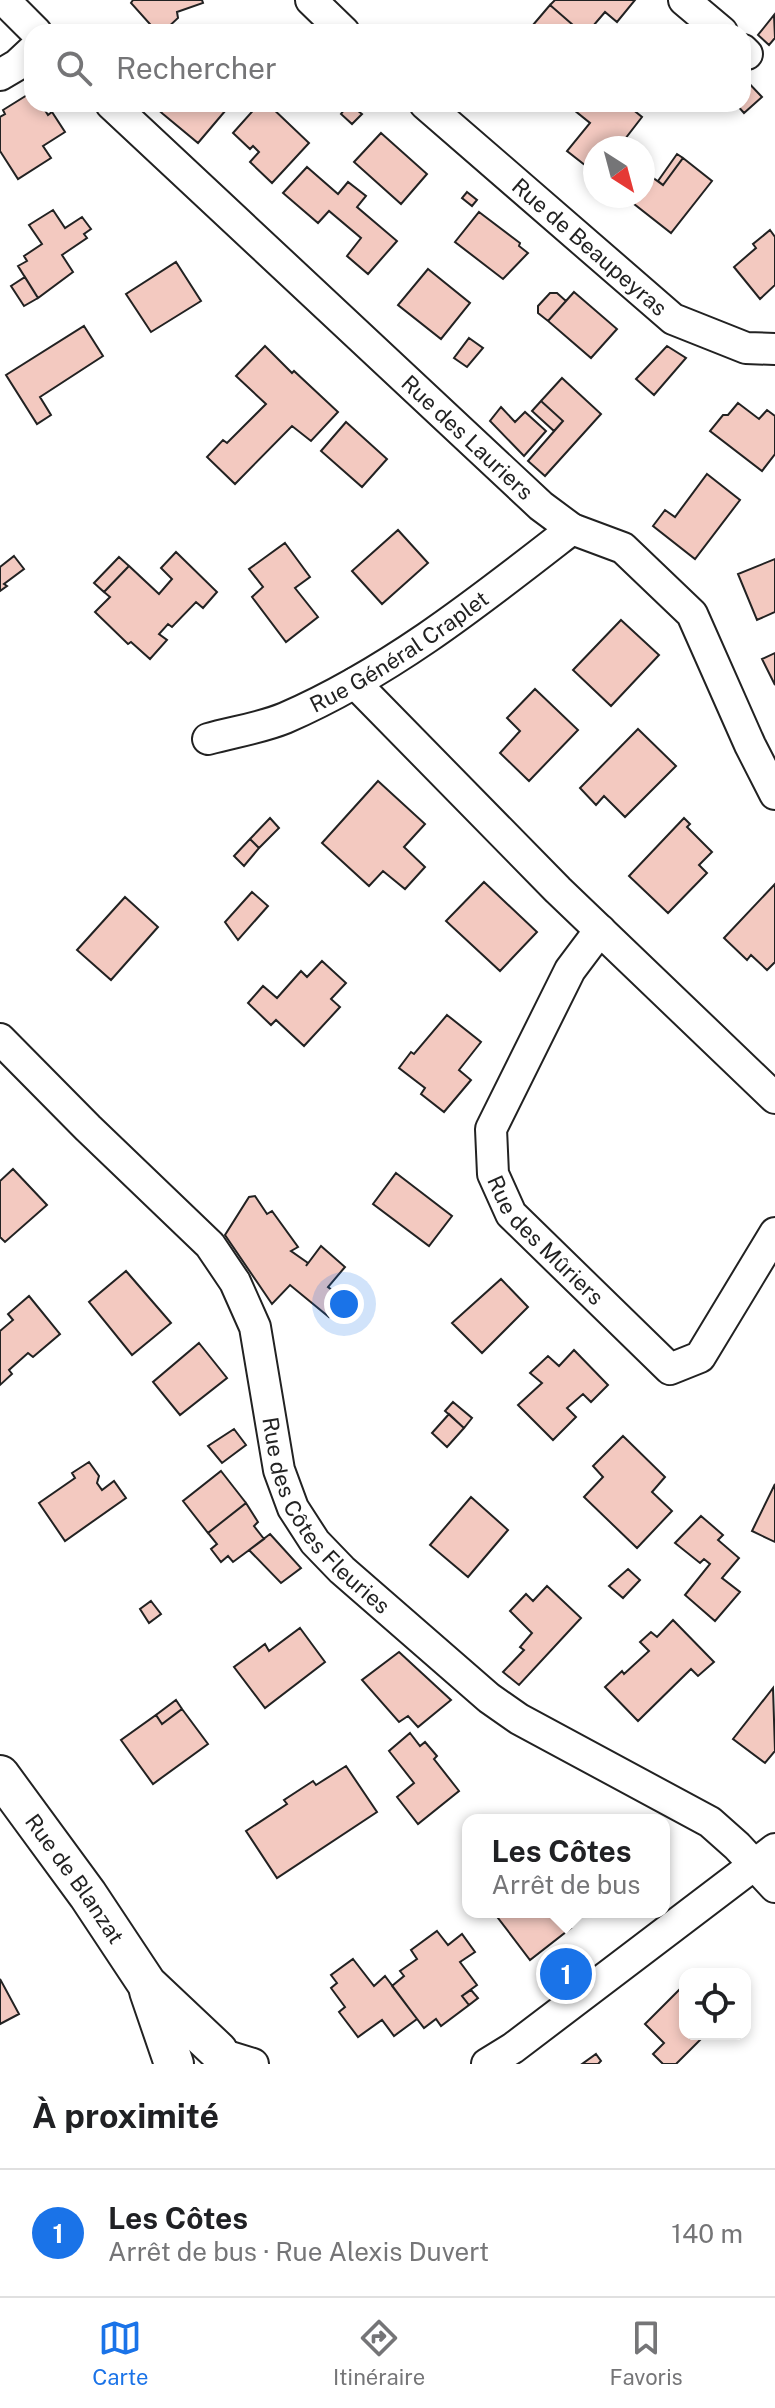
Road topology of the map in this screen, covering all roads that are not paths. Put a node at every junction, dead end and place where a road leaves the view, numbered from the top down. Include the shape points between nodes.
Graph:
1 (4, 0) edge
2 (311, 0) edge
3 (684, 0) edge
4 (28, 24) edge
5 (336, 24) edge
6 (712, 24) edge
7 (24, 58) edge
8 (0, 75) edge
9 (120, 112) edge
10 (434, 112) edge
11 (775, 349) edge
12 (572, 529) junction
13 (355, 683) junction
14 (208, 739) dead end
15 (775, 794) edge
16 (600, 930) junction
17 (0, 1039) edge
18 (775, 1098) edge
19 (775, 1233) edge
20 (0, 1775) edge
21 (765, 1857) edge
22 (775, 1887) edge
23 (147, 1984) junction
24 (233, 2059) edge
25 (174, 2064) edge
26 (182, 2064) edge
27 (487, 2064) edge

1 - 4 street
2 - 5 street
3 - 6 street
7 - 8 street
9 - 12 street, Rue des Lauriers via 541,506
10 - 11 street, Rue de Beaupeyras via 673,319 746,348
12 - 13 street, Rue Général Craplet via 464,613
12 - 15 street, Rue des Lauriers via 623,548 692,614
13 - 14 street, Rue Général Craplet via 282,719
13 - 16 street
16 - 18 street
16 - 19 street, Rue des Mûriers via 570,970 491,1129 493,1174 511,1214 670,1369 700,1357
17 - 21 street, Rue des Côtes Fleuries via 210,1245 235,1282 255,1327 279,1470 293,1508 315,1542 489,1698
20 - 23 street, Rue de Blanzat
21 - 22 street, Rue des Côtes Fleuries
21 - 27 street
23 - 24 street, Rue de Blanzat
23 - 25 street, Rue de Blanzat
24 - 26 street via 205,2050

